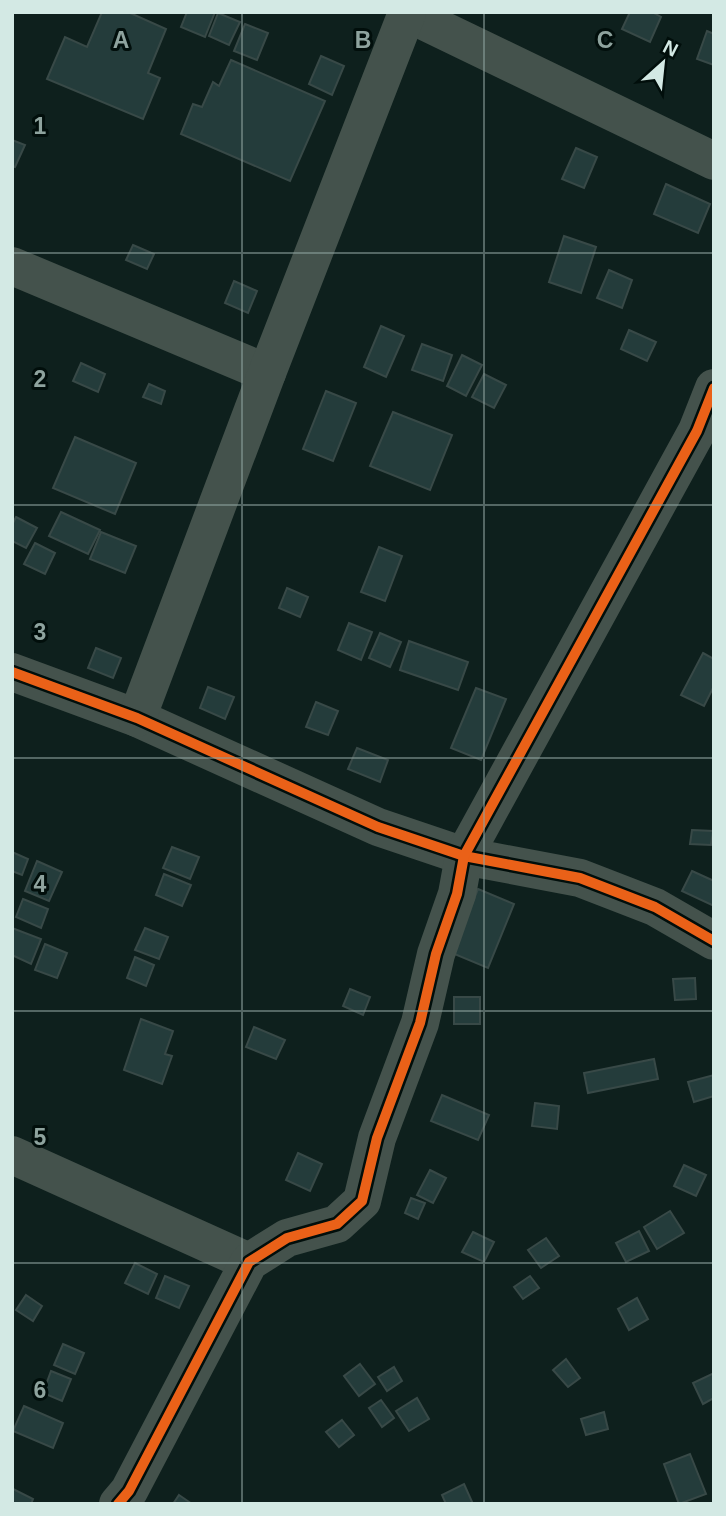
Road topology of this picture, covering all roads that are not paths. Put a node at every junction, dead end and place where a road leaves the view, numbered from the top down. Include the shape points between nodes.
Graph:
1 (406, 13) edge
2 (714, 161) edge
3 (12, 266) edge
4 (267, 373) junction
5 (714, 388) edge
6 (12, 672) edge
7 (137, 718) junction
8 (464, 856) junction
9 (714, 941) edge
10 (12, 1155) edge
11 (249, 1262) junction
12 (118, 1504) edge

1 - 2 street
1 - 4 street
3 - 4 street
4 - 7 street
5 - 8 street via 697,430
6 - 7 street
7 - 8 street via 378,827
8 - 9 street via 580,878 655,907
8 - 11 street via 420,1023 377,1138 362,1201 337,1224 287,1238
10 - 11 street
11 - 12 street

